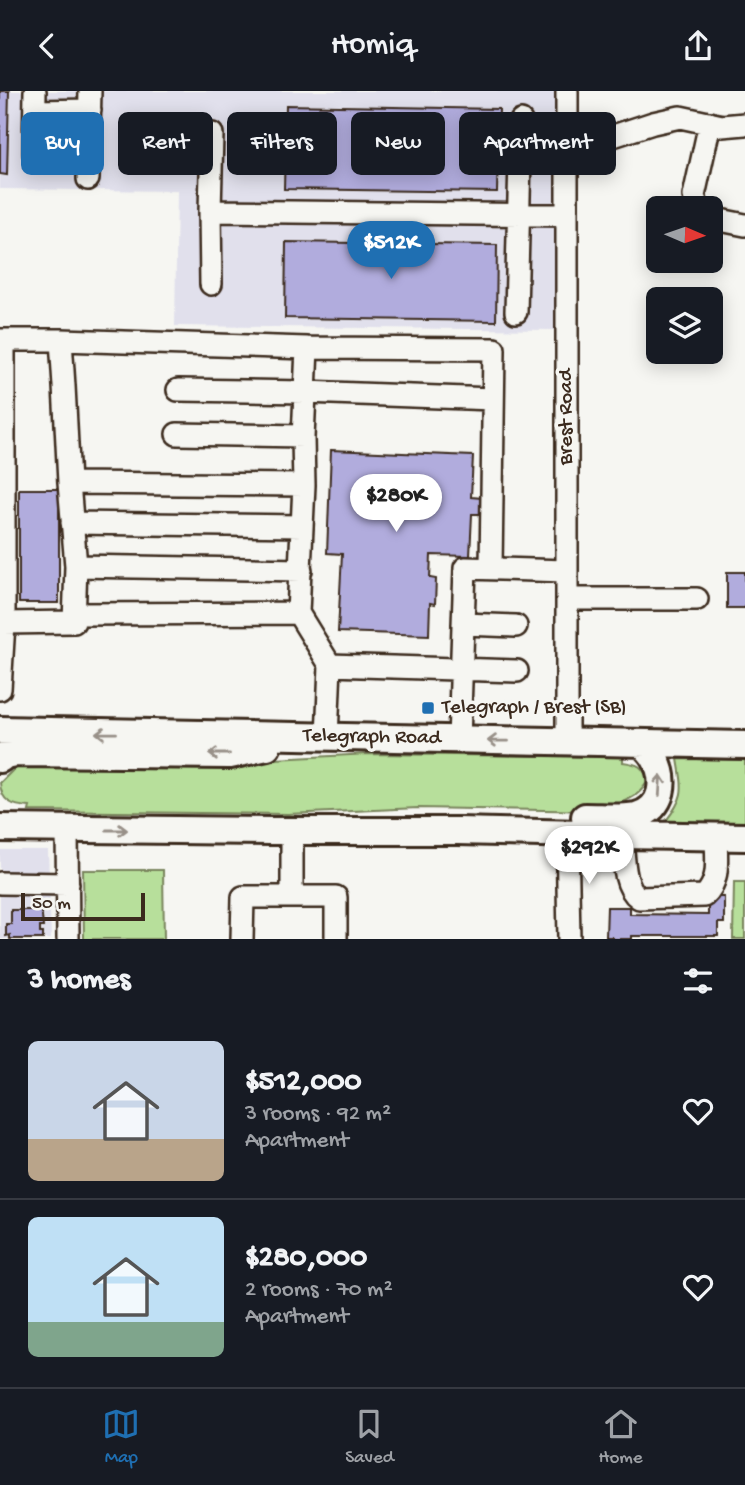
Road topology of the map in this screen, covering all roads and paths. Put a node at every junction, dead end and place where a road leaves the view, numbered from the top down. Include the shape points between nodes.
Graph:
1 (567, 91) edge
2 (90, 100) edge
3 (35, 101) edge
4 (567, 112) edge
5 (710, 123) junction
6 (745, 124) edge
7 (616, 135) edge
8 (211, 175) edge
9 (519, 175) edge
10 (567, 175) edge
11 (88, 179) dead end
12 (694, 196) edge
13 (210, 211) junction
14 (518, 215) junction
15 (567, 215) junction
16 (723, 221) edge
17 (745, 225) edge
18 (211, 284) dead end
19 (516, 313) dead end
20 (2, 340) edge
21 (61, 340) junction
22 (307, 348) junction
23 (178, 390) dead end
24 (306, 392) junction
25 (493, 399) junction
26 (177, 434) dead end
27 (303, 436) junction
28 (69, 483) junction
29 (304, 485) junction
30 (72, 523) junction
31 (302, 526) junction
32 (76, 566) junction
33 (491, 568) junction
34 (301, 570) junction
35 (567, 571) junction
36 (567, 599) junction
37 (697, 599) dead end
38 (298, 613) junction
39 (75, 614) junction
40 (4, 623) junction
41 (463, 624) junction
42 (516, 625) dead end
43 (330, 665) junction
44 (462, 670) junction
45 (517, 671) dead end
46 (0, 689) edge
47 (0, 730) edge
48 (318, 737) junction
49 (459, 740) junction
50 (566, 743) junction
51 (643, 744) junction
52 (745, 745) edge
53 (0, 759) edge
54 (2, 826) edge
55 (67, 829) junction
56 (292, 831) junction
57 (344, 831) junction
58 (567, 833) junction
59 (622, 835) junction
60 (716, 836) junction
61 (745, 837) edge
62 (0, 883) edge
63 (68, 884) junction
64 (292, 896) junction
65 (68, 939) edge
66 (242, 939) edge
67 (336, 939) edge
68 (569, 939) edge

1 - 4 street, Brest Road
2 - 3 street
2 - 11 street
5 - 6 street
5 - 7 street via 680,117
5 - 12 street
8 - 13 street
9 - 14 street
10 - 15 street, Brest Road
13 - 14 street
13 - 18 street
14 - 15 street
14 - 19 street
15 - 35 street, Brest Road
16 - 17 street
20 - 21 street
20 - 40 street
21 - 22 street
21 - 28 street
22 - 24 street
22 - 25 street via 494,349
23 - 24 street
24 - 25 street
24 - 27 street
25 - 33 street
26 - 27 street
27 - 29 street
28 - 29 street
28 - 30 street
29 - 31 street
30 - 31 street
30 - 32 street
31 - 34 street
32 - 34 street
32 - 39 street
33 - 35 street
33 - 41 street via 465,568
34 - 38 street
35 - 36 street, Brest Road
36 - 37 street
36 - 50 street, Brest Road
38 - 39 street
38 - 43 street
39 - 40 street via 75,622
40 - 46 street
41 - 42 street
41 - 44 street
43 - 44 street
43 - 48 street
44 - 45 street
44 - 49 street
48 -> 47 main road, Telegraph Road
48 - 49 main road, Telegraph Road
48 -> 53 main road via 230,755 15,753
50 -> 49 main road, Telegraph Road
50 - 51 main road, Telegraph Road
51 - 52 main road, Telegraph Road
57 -> 51 main road via 421,815 637,815 649,811 662,790 660,769
54 - 55 main road
55 -> 56 main road
55 - 63 street
56 - 57 main road
56 - 64 street
57 - 58 main road
58 - 59 main road
58 - 68 street
59 - 60 main road
59 - 60 street via 626,877 639,898 704,896 716,879
60 - 61 main road
62 - 63 street
63 - 65 street
64 - 66 street via 243,897
64 - 67 street via 336,897

